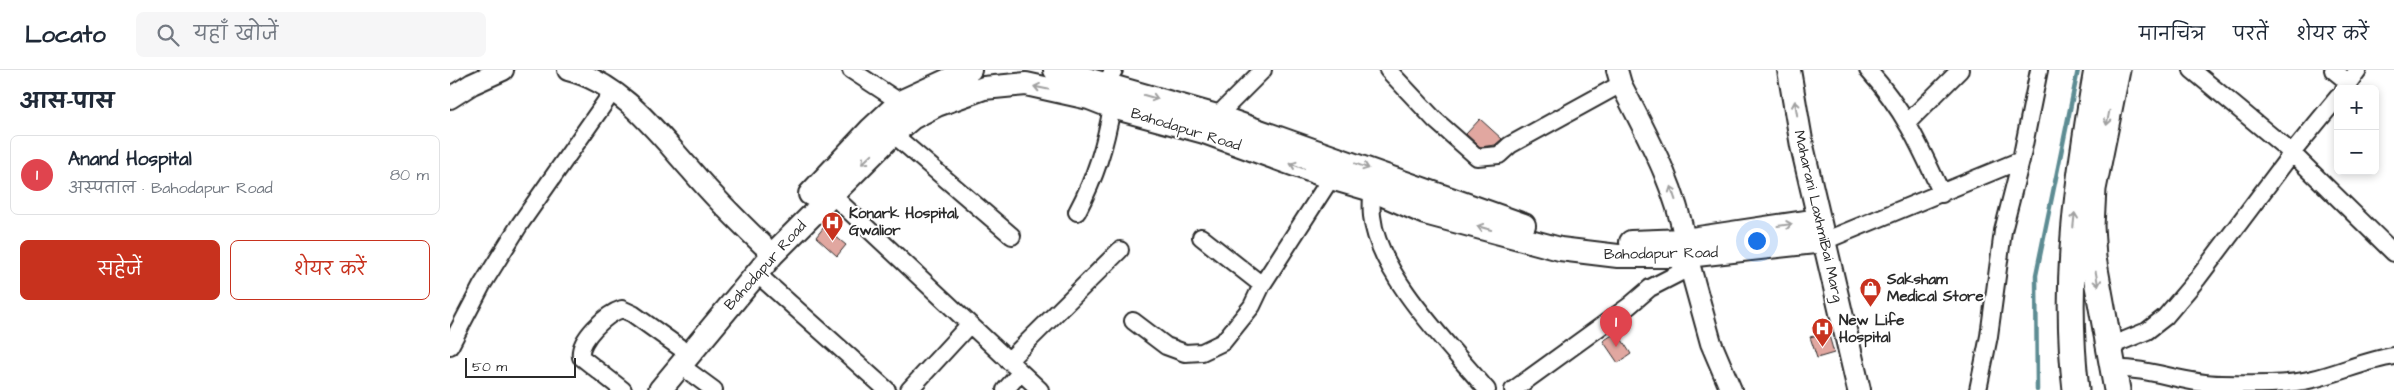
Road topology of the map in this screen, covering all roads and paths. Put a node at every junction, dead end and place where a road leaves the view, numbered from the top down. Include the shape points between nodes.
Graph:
1 (503, 70) edge
2 (568, 70) edge
3 (851, 70) edge
4 (970, 70) edge
5 (1055, 70) edge
6 (1262, 70) edge
7 (1388, 70) edge
8 (1790, 70) edge
9 (1868, 70) edge
10 (1960, 70) edge
11 (2039, 70) edge
12 (2097, 70) edge
13 (2117, 70) edge
14 (2192, 70) edge
15 (2333, 70) edge
16 (470, 77) edge
17 (1109, 77) edge
18 (1619, 77) edge
19 (2351, 80) edge
20 (613, 91) junction
21 (450, 98) edge
22 (900, 102) junction
23 (2334, 102) edge
24 (1112, 107) junction
25 (1217, 116) junction
26 (1908, 122) junction
27 (893, 134) junction
28 (2292, 153) junction
29 (2021, 160) junction
30 (1331, 178) junction
31 (1372, 190) junction
32 (831, 194) junction
33 (1942, 194) junction
34 (1077, 212) dead end
35 (1821, 231) junction
36 (1012, 236) dead end
37 (1201, 237) dead end
38 (763, 245) junction
39 (1120, 250) dead end
40 (2394, 253) edge
41 (1687, 254) junction
42 (756, 273) junction
43 (1262, 285) junction
44 (1133, 321) dead end
45 (969, 325) junction
46 (450, 346) edge
47 (679, 356) junction
48 (2394, 356) edge
49 (1008, 361) junction
50 (2112, 367) edge
51 (1020, 373) junction
52 (2075, 382) edge
53 (623, 390) edge
54 (645, 390) edge
55 (660, 390) edge
56 (714, 390) edge
57 (887, 390) edge
58 (909, 390) edge
59 (1005, 390) edge
60 (1040, 390) edge
61 (1487, 390) edge
62 (1513, 390) edge
63 (1731, 390) edge
64 (1859, 390) edge
65 (1978, 390) edge

1 - 16 street
2 - 20 street via 594,79
3 - 22 street
4 - 22 main road
5 - 17 main road
6 - 25 street
7 - 18 street via 1435,120 1477,157 1499,155
35 -> 8 main road, Maharani LaxhmiBai Marg via 1802,146
9 - 26 street
10 - 26 street
11 - 29 street
52 -> 12 main road via 2074,228
13 -> 50 main road via 2093,189 2091,226 2093,258
14 - 28 street
15 - 19 street
16 - 21 street
17 -> 25 main road
41 -> 18 street via 1680,213 1667,175
20 - 38 street via 658,132
20 - 46 street via 520,224 482,285
22 - 38 main road
23 - 28 street
24 -> 27 main road, Bahodapur Road via 1089,98 1026,84 984,88 937,105 912,118
30 -> 24 main road, Bahodapur Road via 1204,132
24 - 34 street via 1104,149 1093,182
25 -> 41 main road via 1550,234
26 - 33 street
27 -> 32 main road, Bahodapur Road
27 - 36 street
28 - 40 street
28 - 50 street via 2198,278 2165,317 2139,335
29 - 33 street
29 - 65 street via 2003,231
30 - 31 main road, Bahodapur Road
30 - 43 street
41 -> 31 main road, Bahodapur Road via 1618,256 1560,249 1425,213
31 - 61 street via 1375,231 1394,273 1416,306
32 - 42 main road, Bahodapur Road
32 - 45 street
33 - 35 street
35 - 41 main road, Bahodapur Road
35 - 64 main road, Maharani LaxhmiBai Marg
37 - 43 street
38 - 47 main road
39 - 49 street
41 - 62 street via 1629,306
41 - 63 street via 1711,343
42 - 47 main road, Bahodapur Road
42 - 57 street
43 - 44 street via 1252,306 1223,342 1202,352 1185,353 1166,346
45 - 49 street
45 - 58 street
47 - 53 street via 633,314 622,308 606,316 584,342 581,357
47 - 54 main road
47 - 55 main road, Bahodapur Road
47 - 56 street
48 - 50 street via 2310,380 2253,383 2192,382 2133,368
49 - 51 street
50 - 52 main road via 2090,358 2080,364
51 - 59 street
51 - 60 street

